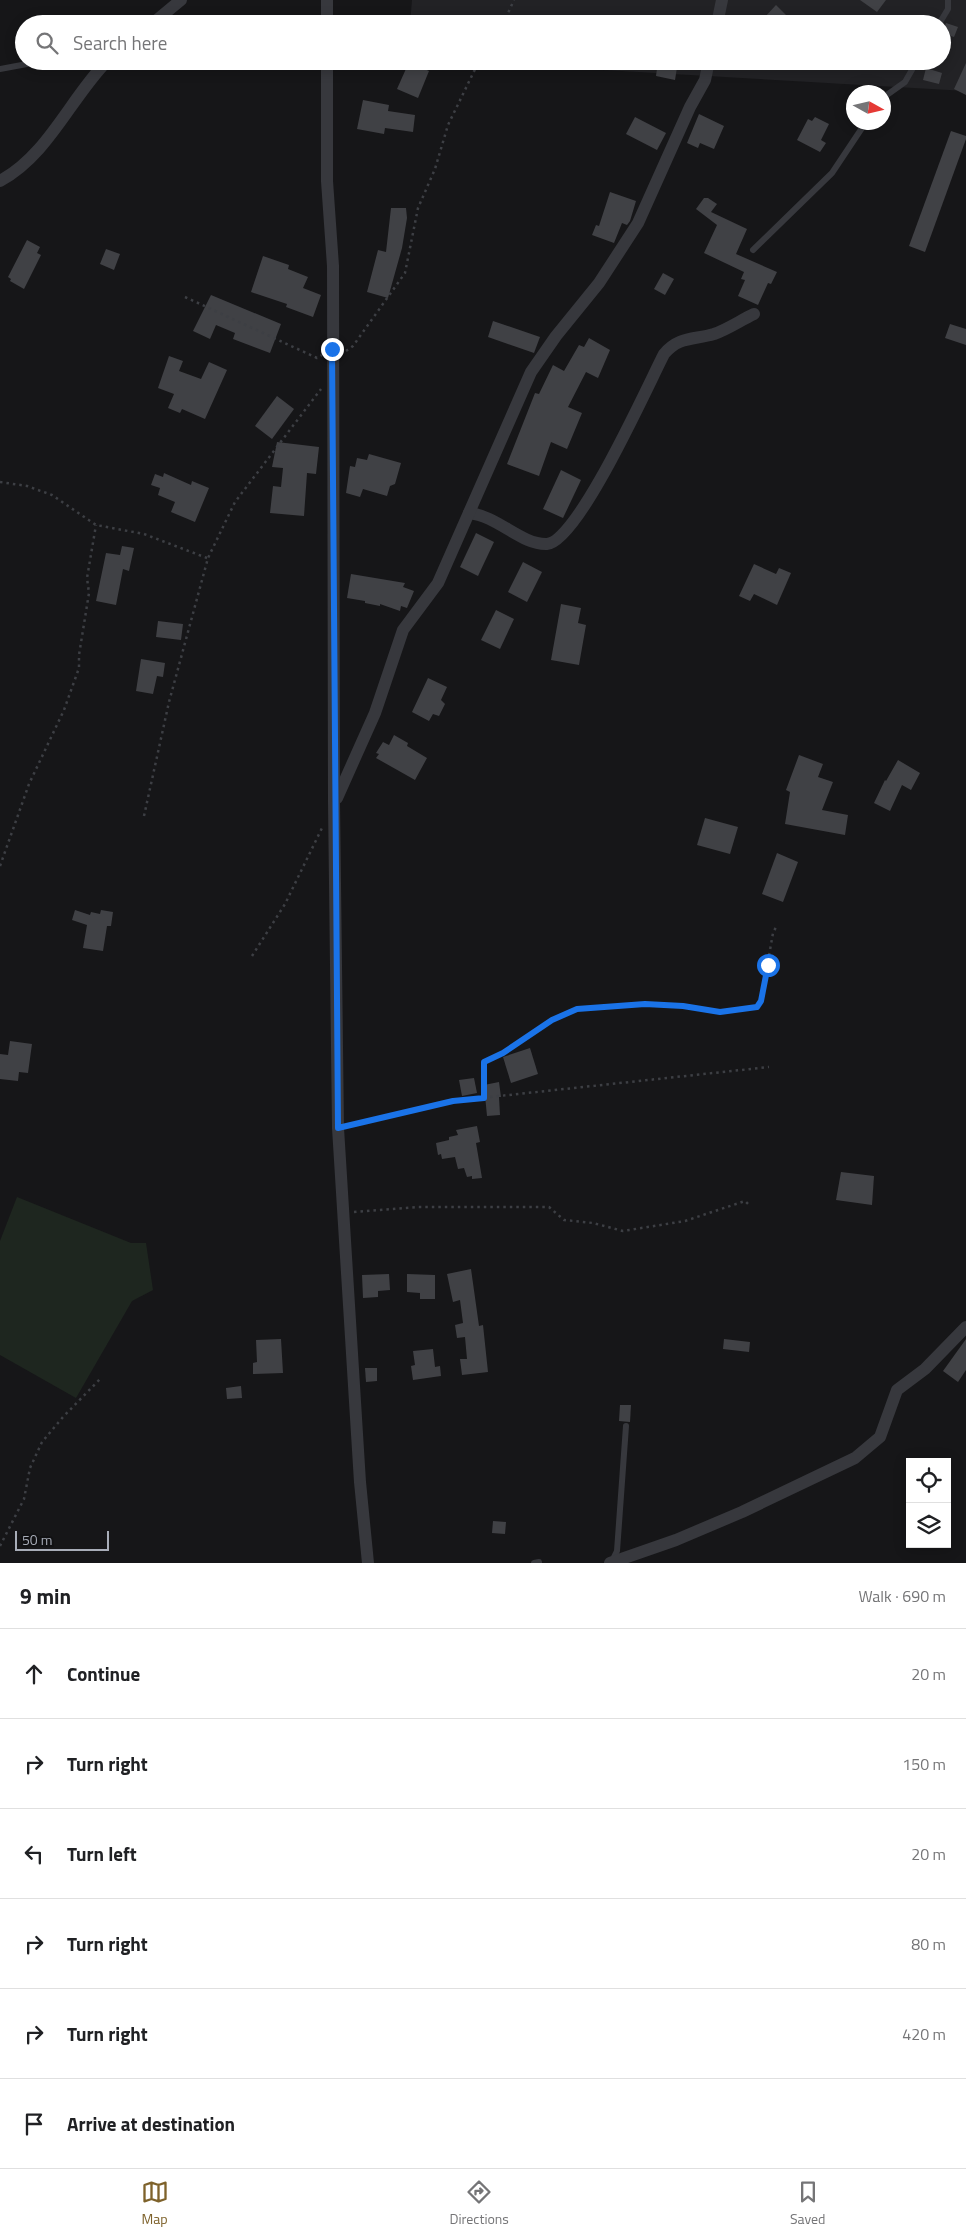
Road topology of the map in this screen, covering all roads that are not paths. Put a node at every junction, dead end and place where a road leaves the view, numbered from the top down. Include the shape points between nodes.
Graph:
1 (181, 0) edge
2 (327, 0) edge
3 (722, 0) edge
4 (948, 0) edge
5 (163, 15) edge
6 (327, 15) edge
7 (719, 15) edge
8 (944, 15) edge
9 (15, 66) edge
10 (0, 69) edge
11 (99, 70) edge
12 (327, 70) edge
13 (707, 70) edge
14 (912, 70) edge
15 (891, 92) edge
16 (861, 130) edge
17 (0, 181) edge
18 (754, 250) dead end
19 (754, 314) dead end
20 (469, 514) junction
21 (334, 802) junction
22 (966, 1326) edge
23 (626, 1426) dead end
24 (368, 1563) edge
25 (610, 1563) edge

1 - 5 street
2 - 6 street
3 - 7 street
4 - 8 lane
9 - 10 lane
11 - 17 street via 54,131 16,173
12 - 21 street via 327,181 333,266
13 - 20 street via 638,223 599,283 531,372
14 - 15 lane via 905,82
16 - 18 lane via 832,173
19 - 20 street via 716,333 685,339 672,345 664,354 598,486 565,534 556,541 548,544 538,542 488,517
20 - 21 street via 438,582 404,630 375,713
21 - 24 street via 338,1128
22 - 25 street via 925,1369 897,1390 880,1437 855,1458 734,1516
23 - 25 lane via 617,1551

